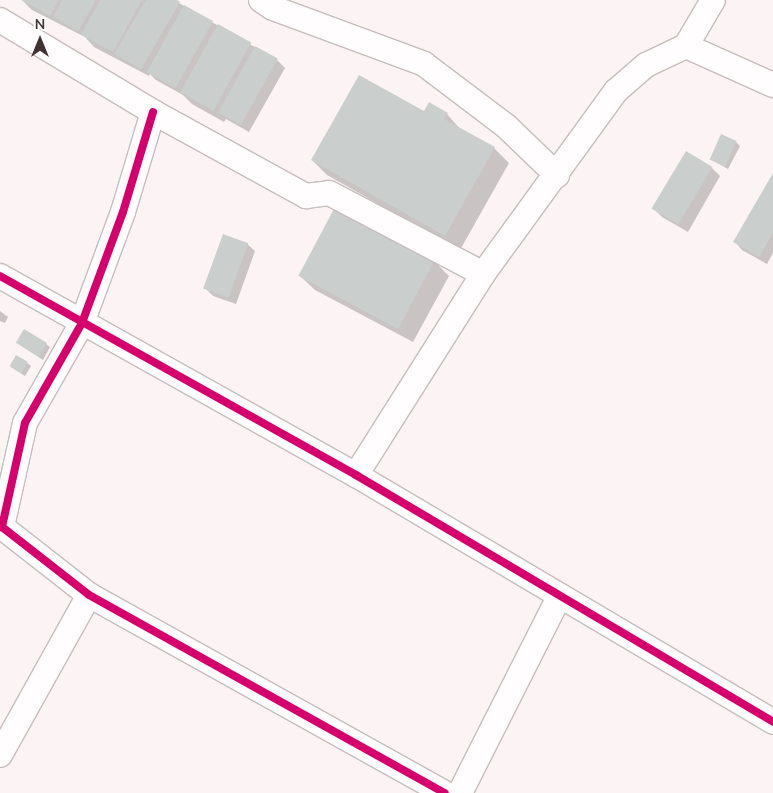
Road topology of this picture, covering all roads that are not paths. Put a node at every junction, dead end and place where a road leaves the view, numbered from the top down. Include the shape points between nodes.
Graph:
1 (261, 0) edge
2 (713, 0) edge
3 (0, 20) edge
4 (686, 46) junction
5 (773, 86) edge
6 (153, 112) junction
7 (557, 175) junction
8 (483, 274) junction
9 (0, 276) edge
10 (82, 323) junction
11 (356, 475) junction
12 (89, 595) junction
13 (559, 597) junction
14 (773, 722) edge
15 (0, 754) edge
16 (445, 793) edge
17 (460, 793) edge

1 - 7 street via 274,8 424,64 506,126
2 - 4 street
3 - 6 street
4 - 5 street
4 - 7 street via 646,65 616,91
6 - 8 street via 306,196 329,193
6 - 10 street via 123,212
7 - 8 street
8 - 11 street
9 - 10 street
10 - 11 street
10 - 12 street via 25,423 2,527
11 - 13 street
12 - 15 street
12 - 16 street
13 - 14 street
13 - 17 street

